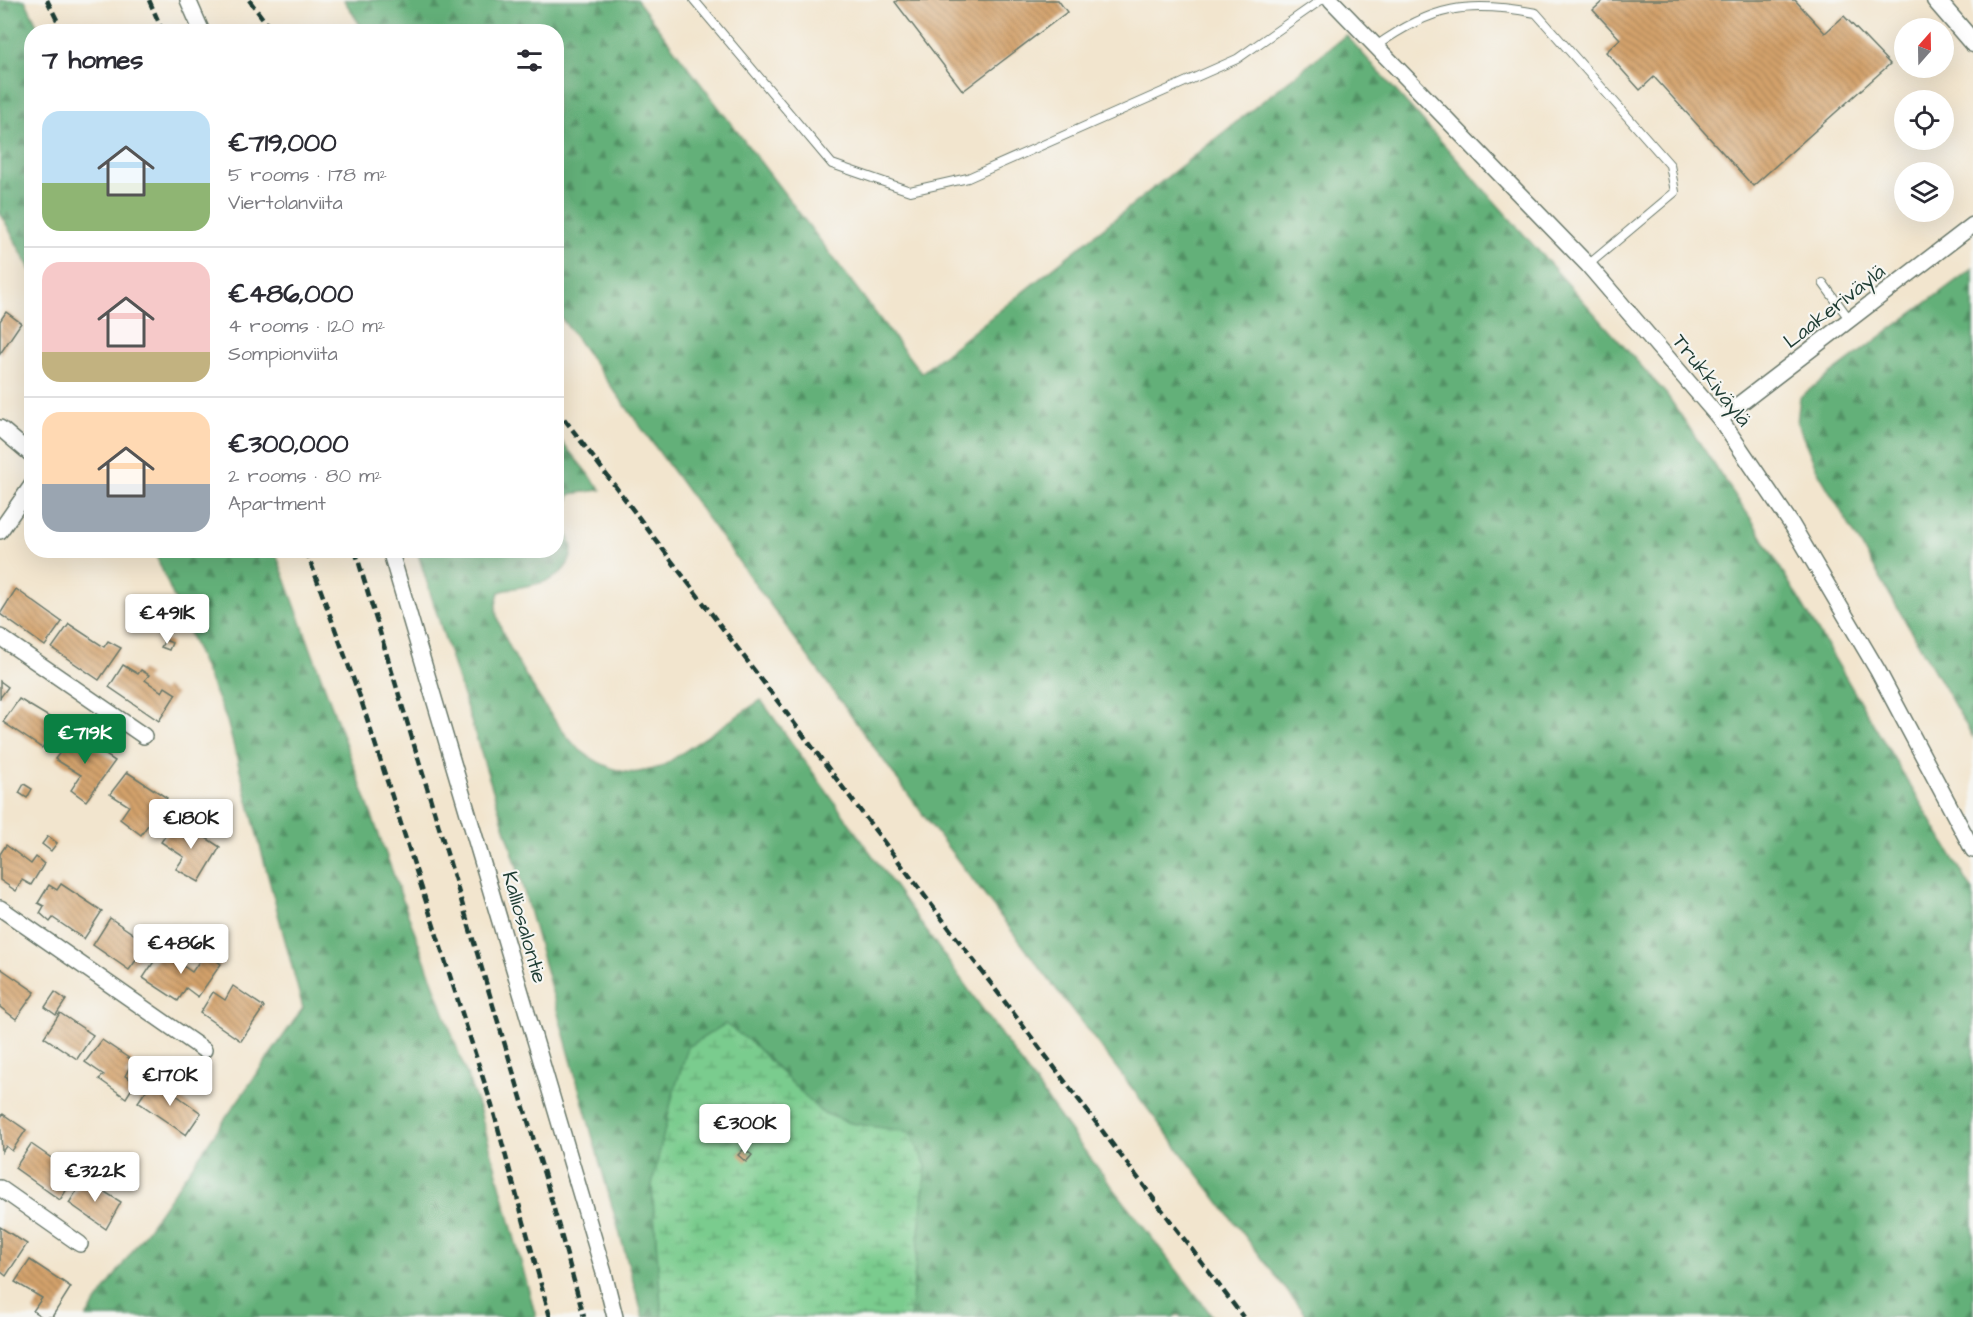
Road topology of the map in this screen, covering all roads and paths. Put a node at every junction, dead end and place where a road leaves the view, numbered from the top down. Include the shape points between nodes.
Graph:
1 (188, 0) edge
2 (694, 0) edge
3 (1321, 0) edge
4 (1331, 0) edge
5 (1936, 0) edge
6 (198, 24) edge
7 (1973, 43) edge
8 (1376, 46) junction
9 (1973, 225) edge
10 (1588, 265) junction
11 (1823, 282) dead end
12 (1850, 320) junction
13 (1720, 419) junction
14 (0, 428) edge
15 (24, 448) edge
16 (24, 496) edge
17 (0, 531) edge
18 (392, 558) edge
19 (0, 638) edge
20 (144, 736) dead end
21 (1973, 850) edge
22 (0, 908) edge
23 (204, 1050) dead end
24 (0, 1188) edge
25 (80, 1244) dead end
26 (615, 1317) edge

1 - 6 street
2 - 3 lane via 832,164 910,190 968,178 1237,58
4 - 8 street, Trukkiväylä
5 - 7 street
8 - 10 street, Trukkiväylä
8 - 10 lane via 1434,11 1471,2 1505,4 1536,14 1670,165 1676,192
9 - 12 street, Laakeriväylä
10 - 13 street, Trukkiväylä
11 - 12 lane
12 - 13 street, Laakeriväylä
13 - 21 street, Trukkiväylä via 1792,525 1878,671
14 - 15 street
16 - 17 street
18 - 26 street, Kalliosalontie
19 - 20 street
22 - 23 street
24 - 25 street

